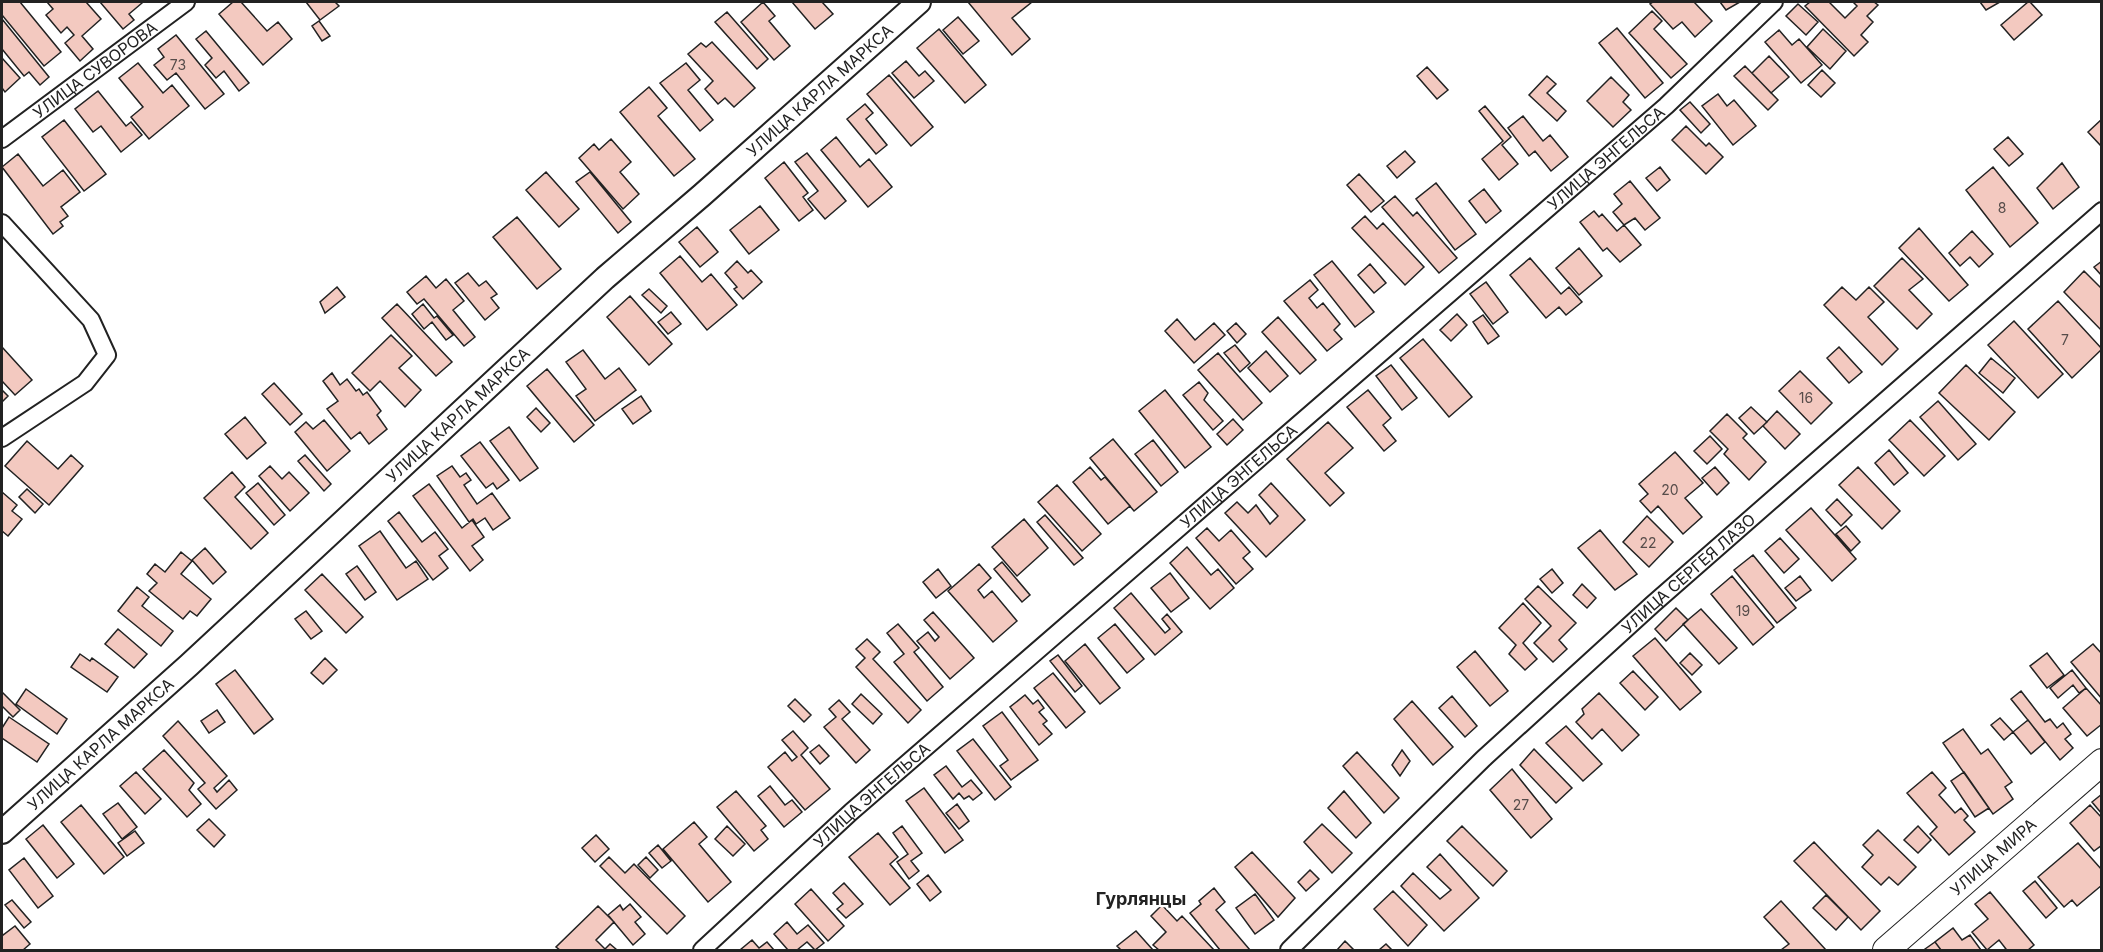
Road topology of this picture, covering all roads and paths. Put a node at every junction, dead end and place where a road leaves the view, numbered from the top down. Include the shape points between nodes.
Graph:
1 (186, 2) edge
2 (919, 2) edge
3 (1774, 2) edge
4 (2, 139) edge
5 (2102, 211) edge
6 (2, 223) edge
7 (2, 438) edge
8 (2102, 762) edge
9 (2, 832) edge
10 (702, 951) edge
11 (1289, 951) edge
12 (1886, 951) edge

1 - 4 street, УЛИЦА СУВОРОВА
2 - 9 street, УЛИЦА КАРЛА МАРКСА via 604,278 189,665
3 - 10 street, УЛИЦА ЭНГЕЛЬСА via 1666,106 851,812
5 - 11 street, УЛИЦА СЕРГЕЯ ЛАЗО via 1653,604 1492,751
6 - 7 street via 91,320 107,356 85,383
8 - 12 main road, УЛИЦА МИРА

